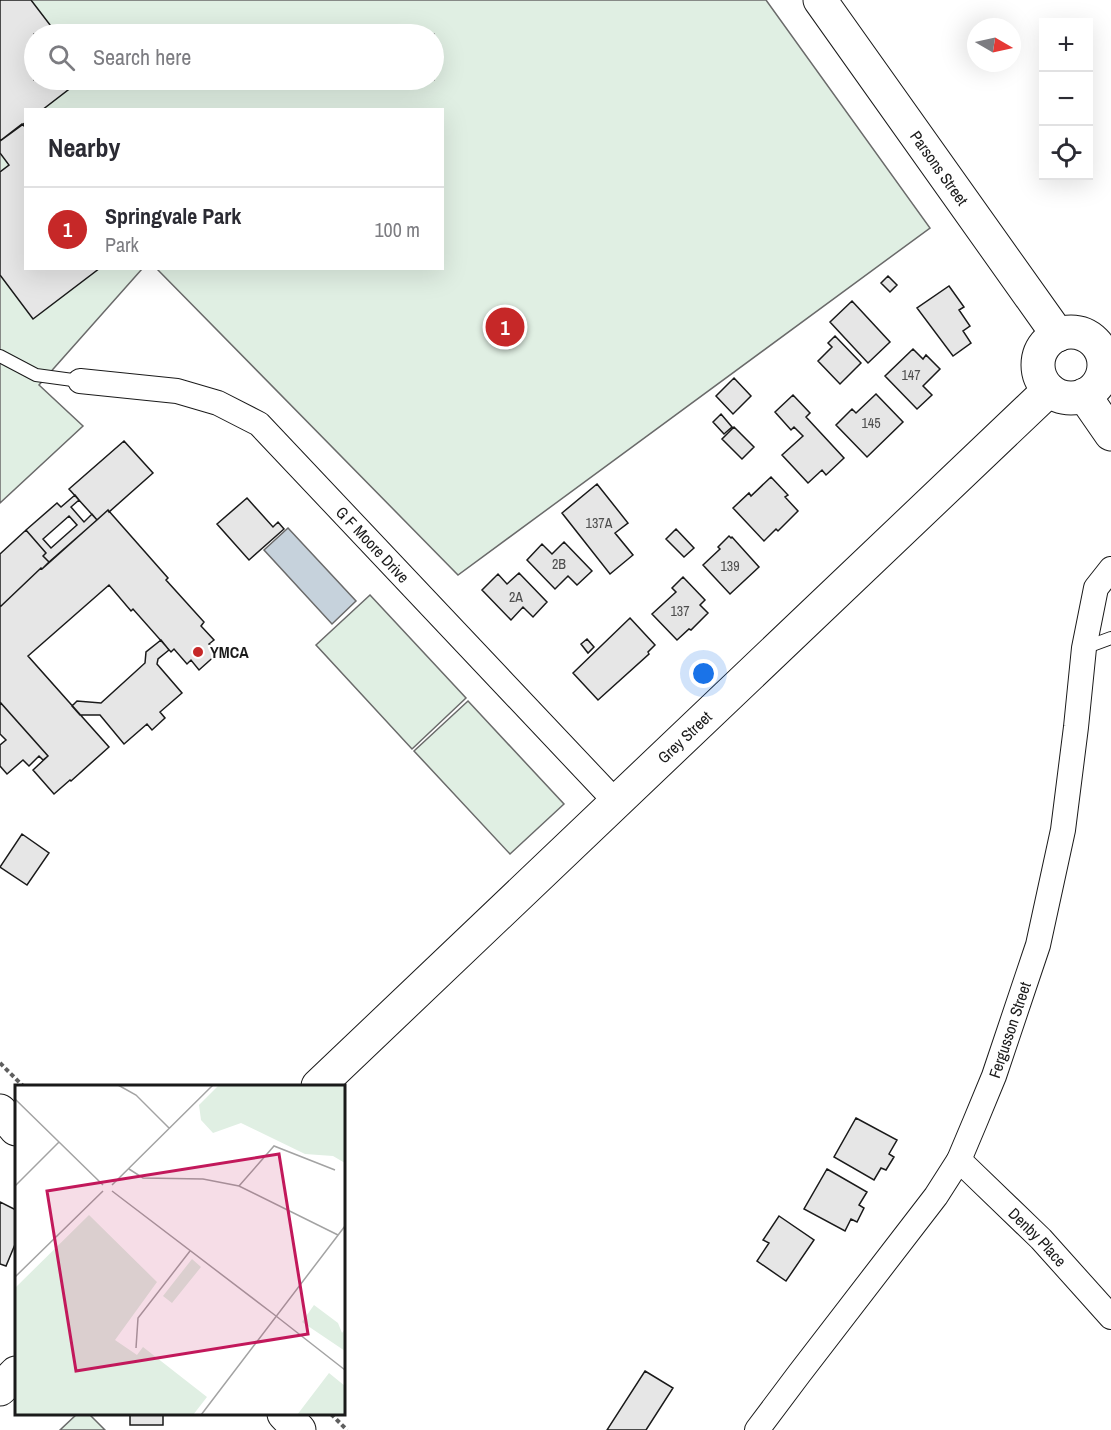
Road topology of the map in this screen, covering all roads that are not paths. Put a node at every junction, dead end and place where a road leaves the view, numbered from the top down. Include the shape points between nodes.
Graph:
1 (820, 0) edge
2 (1058, 335) junction
3 (1103, 337) edge
4 (0, 356) edge
5 (80, 381) joint
6 (1049, 390) junction
7 (1084, 395) junction
8 (1111, 434) edge
9 (1111, 569) edge
10 (1111, 638) edge
11 (1084, 648) junction
12 (616, 802) junction
13 (319, 1085) edge
14 (0, 1112) edge
15 (15, 1128) edge
16 (959, 1160) junction
17 (1111, 1317) edge
18 (15, 1374) edge
19 (0, 1389) edge
20 (286, 1415) edge
21 (299, 1430) edge
22 (757, 1430) edge

1 - 2 main road, Parsons Street
2 - 3 main road via 1068,332
2 - 6 main road via 1049,340 1038,360 1038,371
3 - 7 main road via 1103,372
4 - 5 lane via 36,375
5 - 12 street, G F Moore Drive via 177,391 218,403 259,424
6 - 7 main road via 1066,397
6 - 12 main road, Grey Street
7 - 8 main road
9 - 11 street, Fergusson Street via 1096,588
10 - 11 lane
11 - 16 street, Fergusson Street via 1063,830 1038,945 994,1076
12 - 13 main road, Grey Street
14 - 15 main road
16 - 17 street, Denby Place via 1041,1239
16 - 22 street, Fergusson Street via 915,1225
18 - 19 main road
20 - 21 main road

